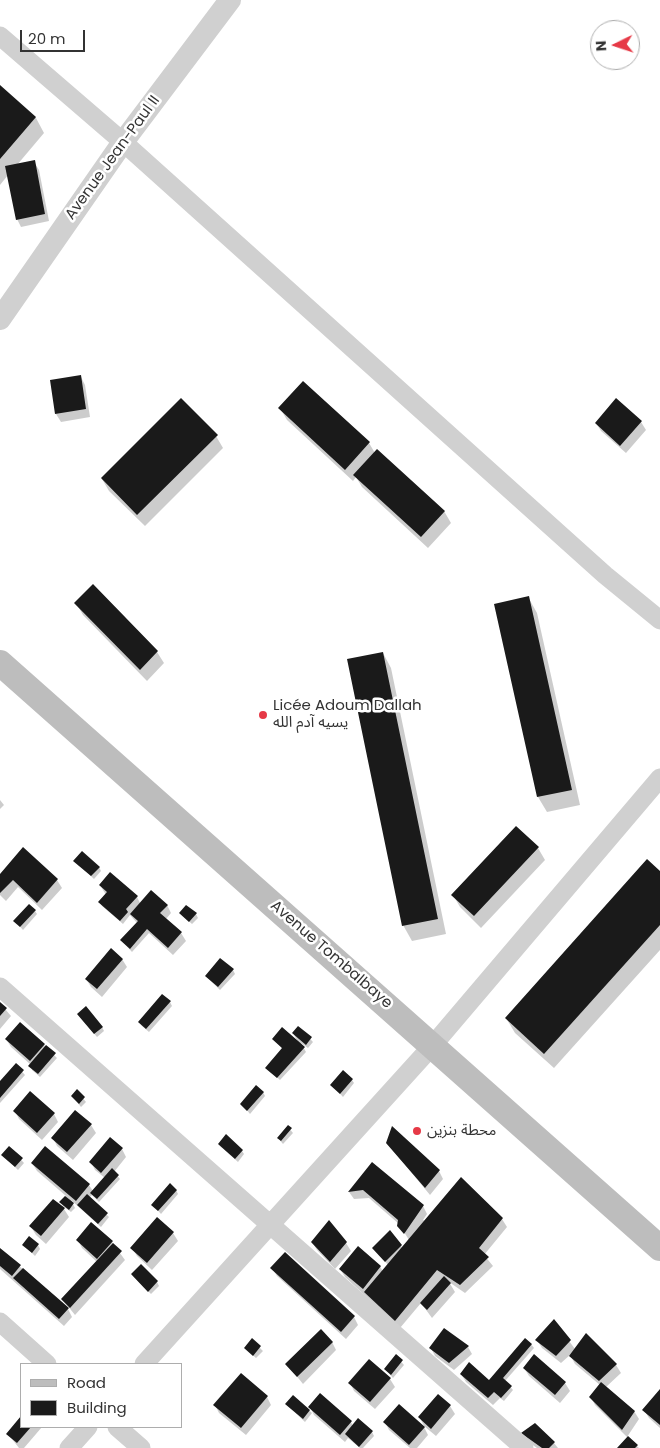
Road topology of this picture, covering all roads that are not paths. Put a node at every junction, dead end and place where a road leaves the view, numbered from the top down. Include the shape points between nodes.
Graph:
1 (230, 0) edge
2 (0, 36) edge
3 (122, 142) junction
4 (0, 319) edge
5 (660, 620) edge
6 (0, 663) edge
7 (660, 778) edge
8 (0, 987) edge
9 (433, 1045) junction
10 (270, 1224) junction
11 (660, 1248) edge
12 (0, 1322) edge
13 (46, 1363) edge
14 (145, 1363) edge
15 (87, 1428) edge
16 (118, 1428) edge
17 (69, 1448) edge
18 (141, 1448) edge
19 (524, 1448) edge

1 - 3 street, Avenue Jean-Paul II
2 - 3 street
3 - 4 street, Avenue Jean-Paul II
3 - 5 street via 605,575
6 - 9 main road, Avenue Tombalbaye
7 - 9 street
8 - 10 street
9 - 10 street
9 - 11 main road, Avenue Tombalbaye
10 - 14 street
10 - 19 street
12 - 13 street
15 - 17 street
16 - 18 street

